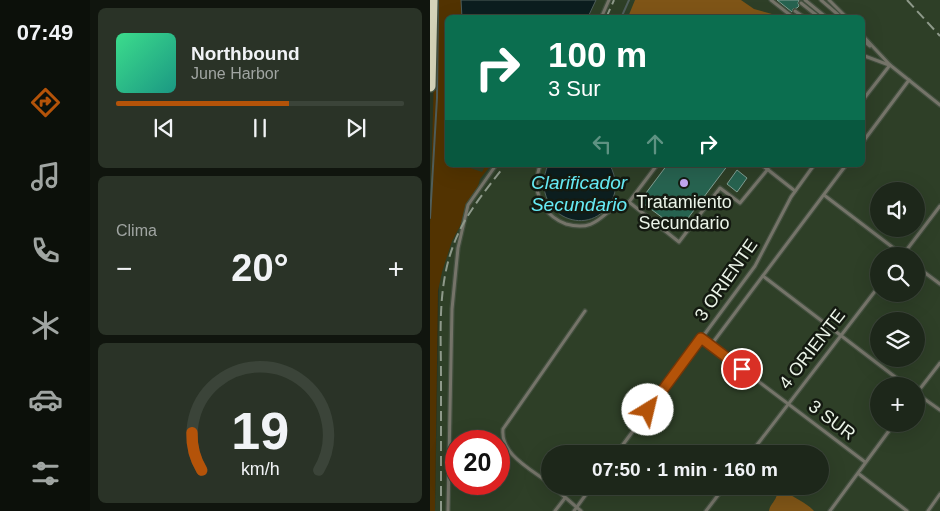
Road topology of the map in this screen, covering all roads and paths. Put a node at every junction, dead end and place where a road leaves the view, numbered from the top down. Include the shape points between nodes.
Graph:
1 (432, 0) edge
2 (609, 0) edge
3 (771, 0) edge
4 (821, 0) edge
5 (829, 0) edge
6 (803, 2) edge
7 (795, 11) dead end
8 (602, 15) edge
9 (790, 15) edge
10 (801, 15) edge
11 (817, 15) edge
12 (822, 15) edge
13 (838, 15) edge
14 (844, 15) edge
15 (865, 38) edge
16 (865, 42) edge
17 (876, 51) junction
18 (865, 56) edge
19 (890, 66) junction
20 (908, 80) junction
21 (430, 86) edge
22 (865, 97) edge
23 (940, 104) edge
24 (865, 139) edge
25 (495, 167) edge
26 (539, 167) edge
27 (655, 167) edge
28 (765, 167) edge
29 (813, 167) edge
30 (845, 167) edge
31 (768, 169) junction
32 (795, 191) junction
33 (824, 195) junction
34 (629, 202) junction
35 (940, 206) edge
36 (890, 247) edge
37 (909, 247) edge
38 (925, 273) edge
39 (763, 276) junction
40 (940, 284) edge
41 (870, 297) edge
42 (585, 311) dead end
43 (840, 335) junction
44 (701, 338) junction
45 (711, 345) junction
46 (940, 363) edge
47 (895, 377) edge
48 (925, 382) edge
49 (925, 400) edge
50 (788, 404) junction
51 (940, 410) edge
52 (888, 432) edge
53 (623, 445) edge
54 (757, 445) edge
55 (865, 462) junction
56 (858, 474) junction
57 (541, 477) edge
58 (940, 494) edge
59 (562, 495) edge
60 (585, 495) edge
61 (718, 495) edge
62 (565, 498) junction
63 (575, 509) edge
64 (448, 511) edge
65 (555, 511) edge
66 (581, 511) edge
67 (706, 511) edge
68 (830, 511) edge
69 (906, 511) edge
70 (928, 511) edge

1 - 21 highway
2 - 8 lane
3 - 9 lane
4 - 13 lane
5 - 14 lane
6 - 11 lane
6 - 12 lane
7 - 10 lane
15 - 17 lane
16 - 17 lane
17 - 19 lane
18 - 19 lane
19 - 20 lane
19 - 22 lane
20 - 23 lane
20 - 24 lane
25 - 64 lane via 468,205 458,248 452,318
26 - 34 lane via 536,187 539,199 558,221 574,226 593,224 616,206
27 - 34 lane
28 - 31 lane
29 - 32 lane, 3 ORIENTE
30 - 33 lane
31 - 32 lane
31 - 34 lane via 740,203 720,188 680,242
32 - 44 lane, 3 ORIENTE via 755,266
33 - 36 lane
33 - 39 lane
35 - 37 lane
38 - 40 lane
39 - 43 lane
39 - 45 lane
41 - 43 lane, 4 ORIENTE
42 - 57 lane via 503,429 505,445 512,454
43 - 47 lane
43 - 50 lane, 4 ORIENTE
44 - 45 lane, 3 SUR
44 - 53 lane, 3 ORIENTE
45 - 50 lane, 3 SUR
46 - 48 lane
49 - 51 lane
50 - 54 lane, 4 ORIENTE
50 - 55 lane, 3 SUR
52 - 55 lane
55 - 56 lane
56 - 68 lane
56 - 69 lane
58 - 70 lane
59 - 62 lane
60 - 63 lane
61 - 67 lane
62 - 63 lane
62 - 65 lane
63 - 66 lane

